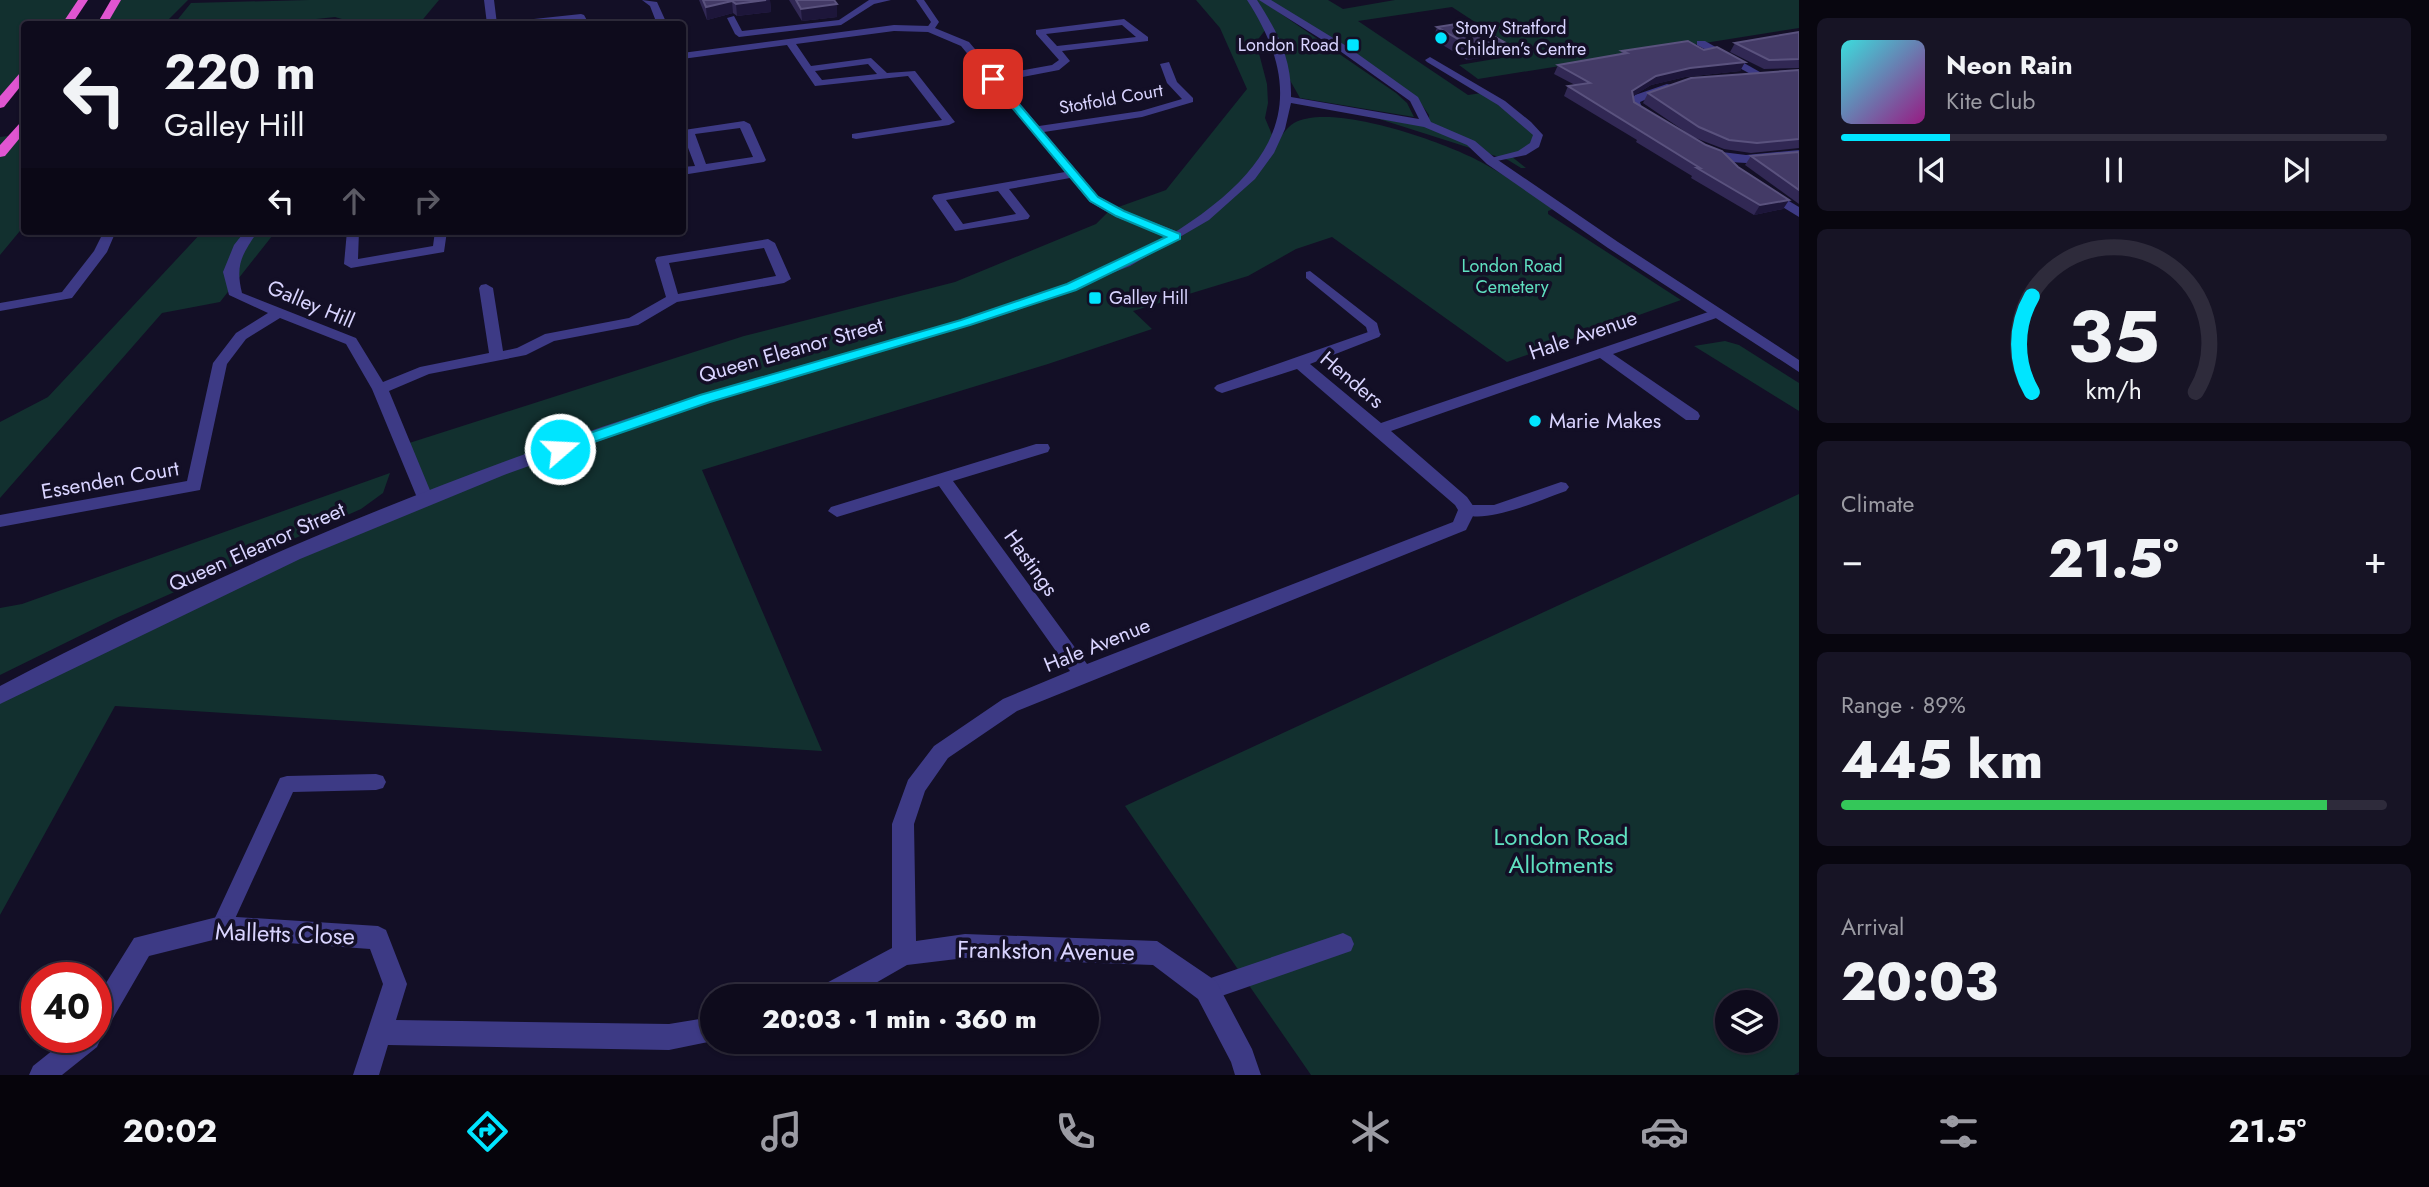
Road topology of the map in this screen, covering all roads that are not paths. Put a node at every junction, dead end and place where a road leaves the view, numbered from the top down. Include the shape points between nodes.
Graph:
1 (83, 0) edge
2 (116, 0) edge
3 (489, 0) edge
4 (647, 0) edge
5 (887, 0) edge
6 (920, 0) edge
7 (1258, 2) edge
8 (731, 18) edge
9 (69, 21) edge
10 (104, 21) edge
11 (492, 21) edge
12 (543, 21) edge
13 (583, 21) edge
14 (661, 21) edge
15 (930, 29) junction
16 (790, 42) junction
17 (1701, 43) dead end
18 (1056, 49) junction
19 (686, 55) edge
20 (1430, 60) dead end
21 (1165, 64) dead end
22 (808, 69) junction
23 (883, 75) junction
24 (1736, 78) edge
25 (21, 79) edge
26 (993, 79) junction
27 (1685, 81) edge
28 (1286, 103) junction
29 (0, 104) edge
30 (1427, 124) junction
31 (1661, 124) edge
32 (21, 129) edge
33 (1035, 130) junction
34 (856, 136) dead end
35 (0, 153) edge
36 (1799, 154) edge
37 (1491, 161) junction
38 (702, 169) junction
39 (686, 171) edge
40 (1738, 171) edge
41 (1072, 174) junction
42 (1757, 184) edge
43 (1001, 187) junction
44 (1799, 214) edge
45 (108, 235) edge
46 (249, 235) edge
47 (353, 235) edge
48 (441, 235) edge
49 (1176, 236) junction
50 (1310, 275) dead end
51 (486, 288) dead end
52 (673, 299) junction
53 (0, 307) edge
54 (278, 313) junction
55 (1717, 313) junction
56 (1374, 334) joint
57 (1602, 353) junction
58 (497, 357) junction
59 (1299, 363) junction
60 (1799, 367) edge
61 (1222, 388) dead end
62 (380, 389) junction
63 (1692, 416) dead end
64 (1379, 429) junction
65 (1042, 448) dead end
66 (943, 479) junction
67 (1561, 487) dead end
68 (426, 500) junction
69 (1467, 510) junction
70 (837, 511) dead end
71 (0, 521) edge
72 (1083, 674) junction
73 (0, 696) edge
74 (376, 782) dead end
75 (221, 927) junction
76 (1343, 944) dead end
77 (904, 954) junction
78 (850, 984) edge
79 (1207, 990) junction
80 (112, 996) edge
81 (700, 1031) edge
82 (380, 1032) junction
83 (69, 1053) edge
84 (42, 1075) edge
85 (366, 1075) edge
86 (1248, 1075) edge

1 - 9 highway
2 - 10 highway
3 - 11 street
4 - 14 street via 654,4
5 - 8 lane via 872,2 841,22 739,34
6 - 15 lane via 935,22
7 - 28 street, Queen Eleanor Street via 1278,39 1287,75
7 - 30 street via 1324,36 1414,99
12 - 13 street via 581,17
15 - 16 street
15 - 26 street via 965,44
16 - 19 street
16 - 22 street
17 - 24 street via 1768,75
18 - 18 street via 1039,32 1124,22 1144,39
18 - 26 street via 1065,61 1055,68
20 - 37 lane via 1511,111 1538,135 1535,145 1522,153
21 - 33 street, Stotfold Court via 1172,83 1189,100 1142,114
22 - 23 street via 871,61
22 - 23 street via 819,84
23 - 34 street via 911,73 949,122
25 - 29 highway
26 - 33 street
27 - 31 street via 1634,102 1638,110
28 - 30 street
28 - 37 street via 1401,128
28 - 49 street, Queen Eleanor Street via 1276,143 1256,171 1202,221
30 - 37 street via 1471,143
32 - 35 highway
33 - 41 street
36 - 40 street via 1745,159 1718,155
37 - 55 street
38 - 38 street via 688,132 744,124 760,160
38 - 39 street
41 - 43 street
41 - 49 street via 1094,199
42 - 44 street
43 - 43 street via 951,196 938,198 960,228 1024,216
45 - 53 street via 67,295
46 - 54 street, Galley Hill via 230,272 236,295
47 - 48 street via 351,264 439,249
49 - 68 street, Queen Eleanor Street via 1071,287 705,399
50 - 56 lane via 1371,326
51 - 58 street
52 - 52 street via 735,287 784,279 768,243 662,260
52 - 58 street via 633,322 550,337 521,352
54 - 62 street, Galley Hill via 351,341
54 - 71 street, Essenden Court via 241,336 220,363 194,486
55 - 57 street, Hale Avenue
55 - 60 street
56 - 59 street, Henders
57 - 63 street
57 - 64 street, Hale Avenue
58 - 62 street via 425,370
59 - 61 street, Henders
59 - 64 street, Henders
62 - 68 street, Galley Hill
64 - 69 street
65 - 66 street
66 - 70 street
66 - 72 street, Hastings
67 - 69 lane via 1496,510
68 - 73 street, Queen Eleanor Street via 326,539
69 - 72 street, Hale Avenue via 1460,526
72 - 77 street, Hale Avenue via 986,719 941,752 916,787 903,824
74 - 75 lane via 287,784
75 - 80 street, Malletts Close via 142,946
75 - 82 street, Malletts Close via 378,938 396,984
76 - 79 lane
77 - 78 street
77 - 79 street, Frankston Avenue via 965,946 1157,953
79 - 86 street, Frankston Avenue
81 - 82 street via 669,1037
82 - 85 street, Malletts Close
83 - 84 street

